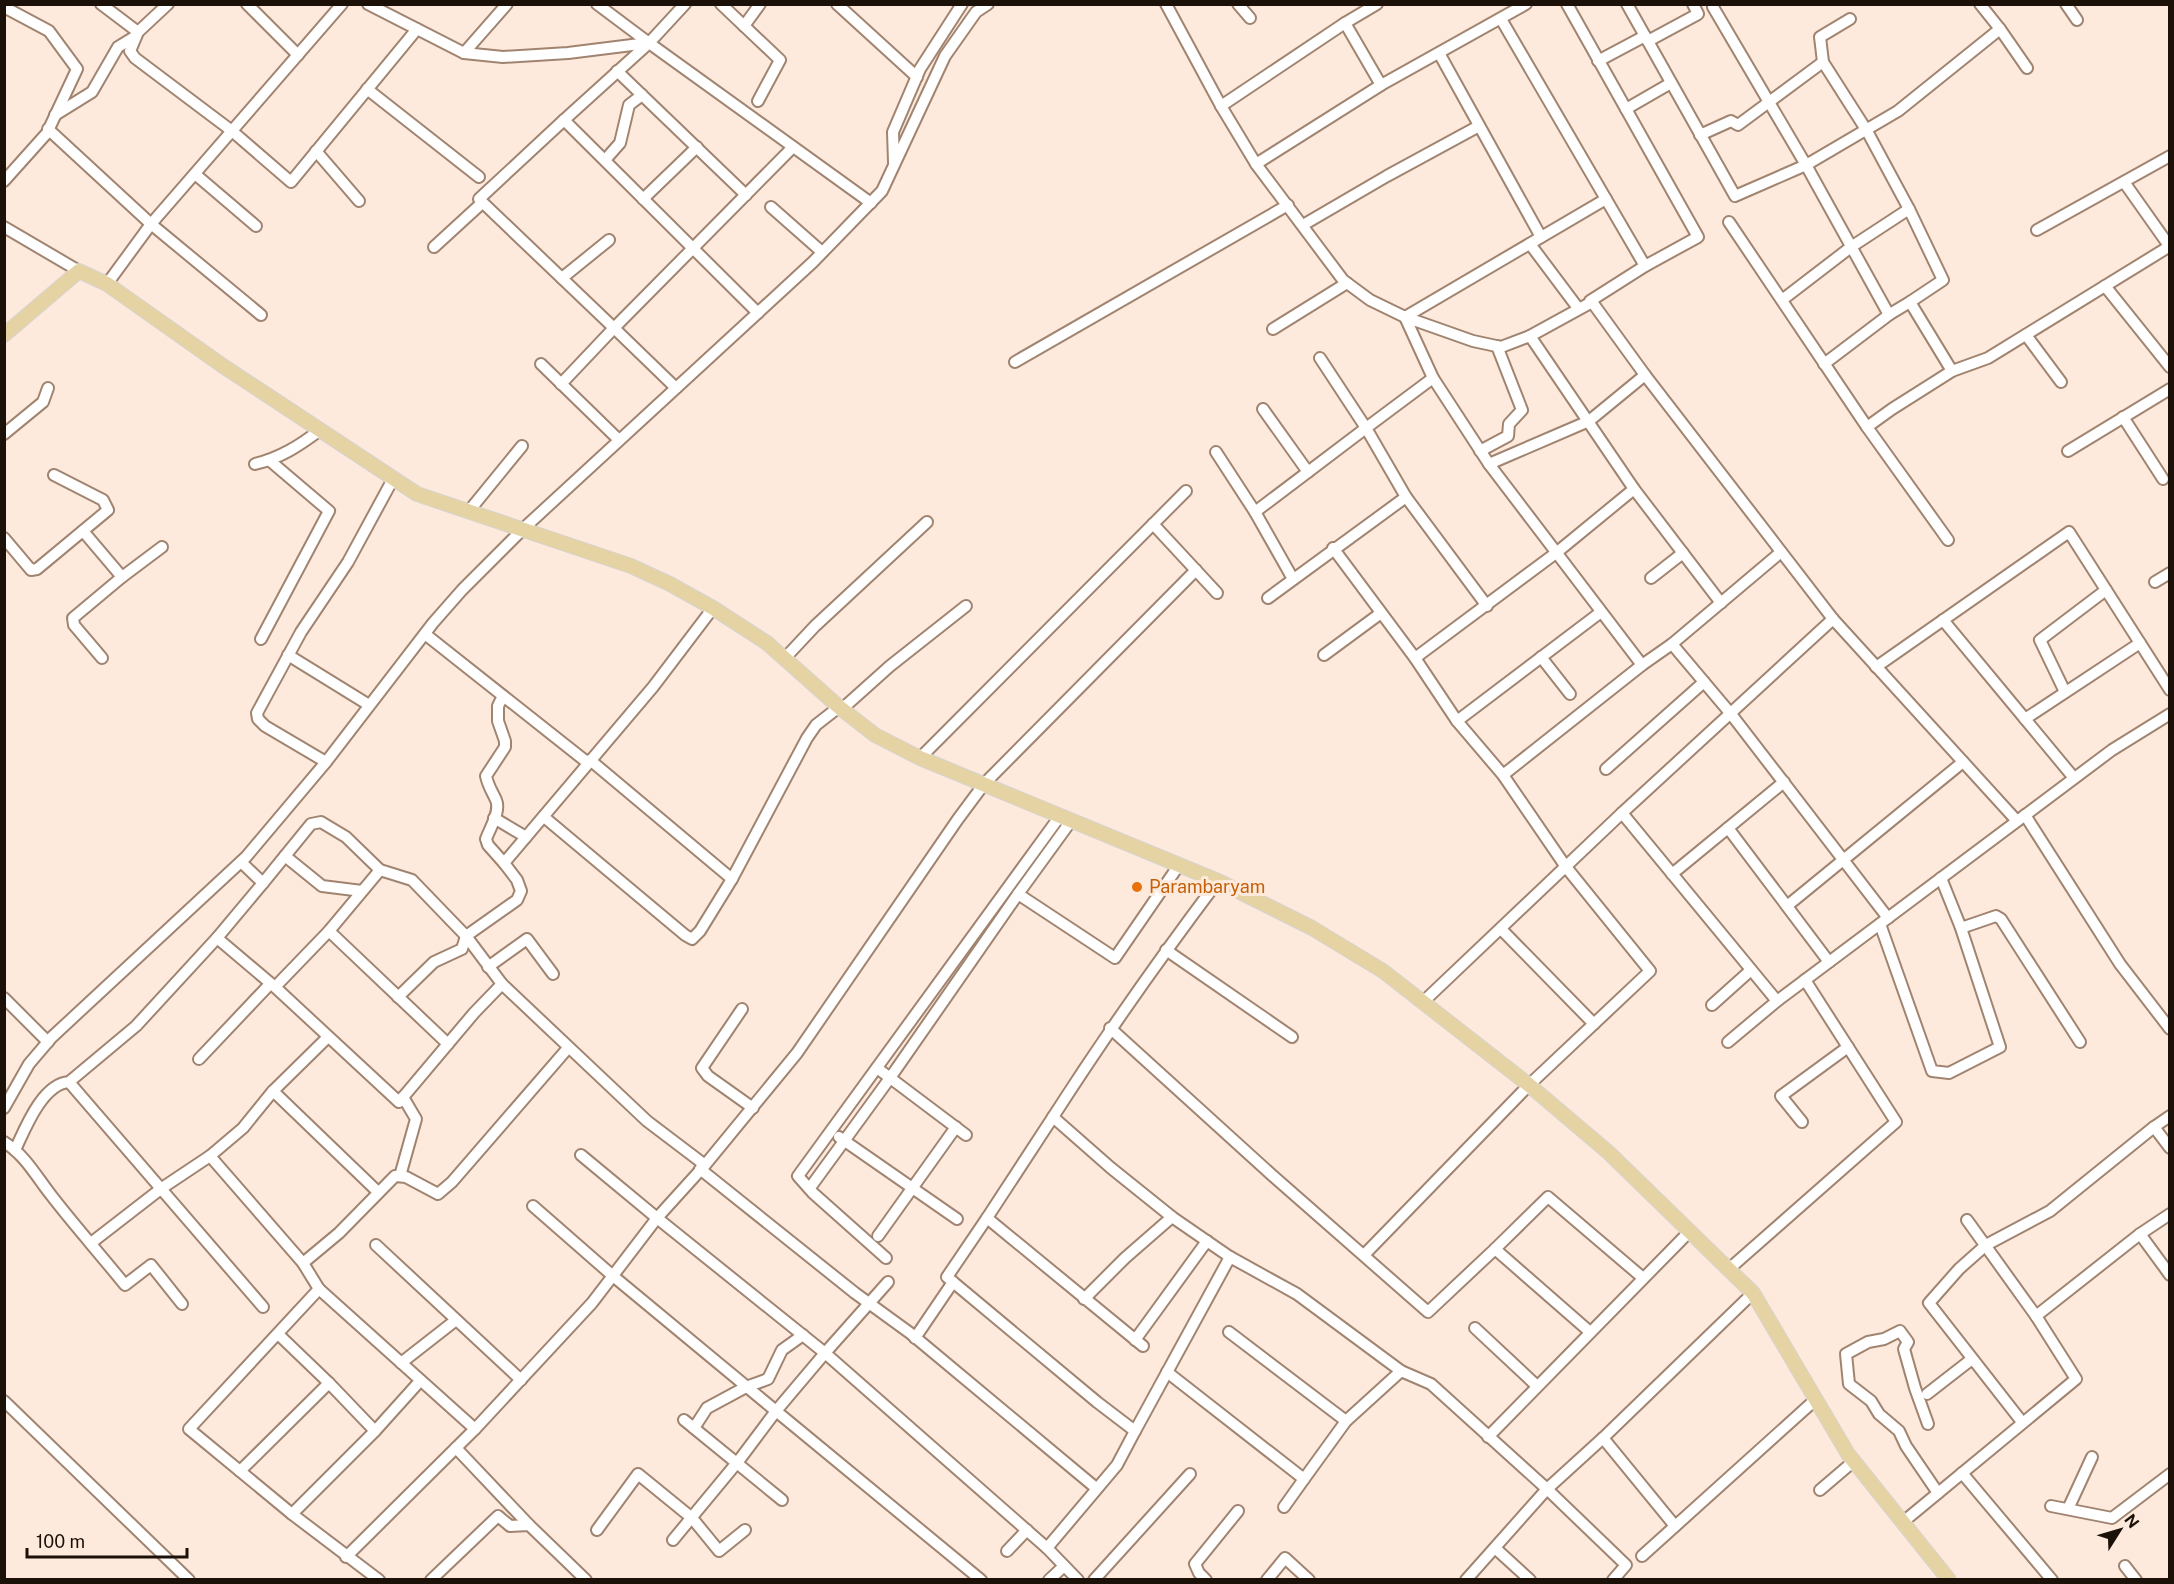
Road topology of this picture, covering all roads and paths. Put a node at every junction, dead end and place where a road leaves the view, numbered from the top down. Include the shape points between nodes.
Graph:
1 (101, 4) edge
2 (168, 4) edge
3 (247, 4) edge
4 (342, 4) edge
5 (368, 4) edge
6 (597, 4) edge
7 (686, 4) edge
8 (721, 4) edge
9 (760, 4) edge
10 (837, 4) edge
11 (962, 4) edge
12 (988, 4) edge
13 (1238, 4) edge
14 (1377, 4) edge
15 (1526, 4) edge
16 (1567, 4) edge
17 (1627, 4) edge
18 (1980, 4) edge
19 (2066, 4) edge
20 (506, 5) edge
21 (1168, 5) edge
22 (1715, 6) edge
23 (4, 7) edge
24 (1696, 9) edge
25 (1250, 18) dead end
26 (1501, 19) junction
27 (1850, 19) dead end
28 (2077, 20) dead end
29 (1345, 23) junction
30 (744, 26) junction
31 (417, 29) junction
32 (2000, 30) junction
33 (137, 34) junction
34 (1646, 39) junction
35 (648, 43) junction
36 (465, 53) junction
37 (1438, 53) junction
38 (298, 55) junction
39 (1598, 61) junction
40 (1823, 62) junction
41 (2027, 68) dead end
42 (617, 71) junction
43 (917, 77) junction
44 (1671, 83) junction
45 (1381, 86) junction
46 (367, 89) junction
47 (642, 95) junction
48 (758, 101) dead end
49 (1769, 103) junction
50 (1221, 106) junction
51 (1626, 109) junction
52 (55, 115) junction
53 (564, 120) junction
54 (1479, 126) junction
55 (48, 129) junction
56 (232, 131) junction
57 (1867, 131) junction
58 (1700, 135) junction
59 (697, 147) junction
60 (793, 147) junction
61 (316, 151) junction
62 (2169, 156) edge
63 (604, 160) junction
64 (1256, 164) junction
65 (894, 165) junction
66 (1806, 165) junction
67 (195, 174) junction
68 (479, 177) dead end
69 (4, 181) edge
70 (2124, 182) junction
71 (746, 195) junction
72 (643, 199) junction
73 (1606, 199) junction
74 (359, 201) dead end
75 (482, 202) junction
76 (871, 203) junction
77 (1287, 205) junction
78 (771, 207) dead end
79 (1909, 209) junction
80 (1728, 222) dead end
81 (151, 224) junction
82 (1303, 225) junction
83 (256, 226) dead end
84 (4, 227) edge
85 (2037, 230) dead end
86 (1541, 237) junction
87 (609, 240) dead end
88 (1530, 244) junction
89 (1851, 246) junction
90 (2169, 246) edge
91 (434, 247) dead end
92 (693, 249) junction
93 (822, 252) junction
94 (1645, 266) junction
95 (79, 271) junction
96 (562, 278) junction
97 (1347, 283) junction
98 (107, 284) junction
99 (2105, 286) junction
100 (1782, 300) junction
101 (1590, 301) junction
102 (1910, 302) junction
103 (1578, 308) junction
104 (758, 313) junction
105 (1890, 314) junction
106 (261, 315) dead end
107 (1405, 317) junction
108 (614, 328) junction
109 (7, 329) edge
110 (1273, 329) dead end
111 (2026, 334) junction
112 (1530, 336) junction
113 (1497, 346) junction
114 (1320, 358) dead end
115 (1016, 362) dead end
116 (541, 364) dead end
117 (1824, 364) junction
118 (2169, 367) edge
119 (1952, 371) junction
120 (1645, 375) junction
121 (1433, 378) junction
122 (2061, 382) dead end
123 (561, 384) junction
124 (48, 388) dead end
125 (676, 388) junction
126 (2169, 389) edge
127 (1263, 409) dead end
128 (2123, 417) junction
129 (1589, 420) junction
130 (1867, 427) junction
131 (1366, 428) junction
132 (320, 430) junction
133 (4, 434) edge
134 (619, 440) junction
135 (522, 446) dead end
136 (1480, 451) junction
137 (2068, 451) dead end
138 (1216, 452) dead end
139 (269, 460) junction
140 (255, 464) dead end
141 (1489, 464) junction
142 (1308, 472) junction
143 (54, 475) dead end
144 (393, 479) junction
145 (2163, 480) dead end
146 (1634, 489) junction
147 (1186, 491) dead end
148 (1406, 497) junction
149 (469, 511) junction
150 (1255, 512) junction
151 (927, 522) dead end
152 (1152, 524) junction
153 (523, 529) junction
154 (83, 531) junction
155 (4, 538) edge
156 (1948, 540) dead end
157 (162, 547) dead end
158 (1333, 548) junction
159 (1781, 552) junction
160 (1556, 553) junction
161 (1683, 553) junction
162 (1196, 570) junction
163 (2169, 573) edge
164 (122, 577) junction
165 (1651, 578) dead end
166 (1293, 579) junction
167 (2155, 582) dead end
168 (2106, 590) junction
169 (1217, 592) dead end
170 (1268, 598) dead end
171 (1721, 603) junction
172 (966, 606) dead end
173 (1487, 606) junction
174 (712, 608) junction
175 (1601, 612) junction
176 (1381, 613) junction
177 (1833, 620) junction
178 (1943, 620) junction
179 (424, 634) junction
180 (261, 639) dead end
181 (2140, 643) junction
182 (1672, 644) junction
183 (288, 655) junction
184 (1324, 655) dead end
185 (1541, 657) junction
186 (102, 658) dead end
187 (785, 658) junction
188 (1415, 658) junction
189 (1642, 665) junction
190 (1876, 667) junction
191 (1704, 682) junction
192 (2169, 690) edge
193 (2065, 692) junction
194 (1570, 694) dead end
195 (503, 696) junction
196 (369, 705) junction
197 (840, 708) junction
198 (1731, 714) junction
199 (2169, 714) edge
200 (2025, 719) junction
201 (1457, 721) junction
202 (920, 758) junction
203 (326, 762) junction
204 (589, 762) junction
205 (1963, 762) junction
206 (1606, 769) dead end
207 (1503, 775) junction
208 (2074, 778) junction
209 (1784, 782) junction
210 (984, 784) junction
211 (1622, 813) junction
212 (544, 817) junction
213 (494, 818) junction
214 (1066, 818) junction
215 (2021, 818) junction
216 (1728, 828) junction
217 (526, 837) junction
218 (285, 856) junction
219 (1843, 860) junction
220 (241, 862) junction
221 (504, 863) junction
222 (1179, 865) junction
223 (1566, 867) junction
224 (380, 870) junction
225 (1672, 874) junction
226 (1941, 878) junction
227 (732, 879) junction
228 (1218, 881) junction
229 (263, 883) junction
230 (362, 891) junction
231 (1018, 894) junction
232 (1787, 906) junction
233 (1884, 921) junction
234 (1501, 928) junction
235 (1961, 928) junction
236 (329, 931) junction
237 (466, 936) junction
238 (217, 938) junction
239 (1166, 950) junction
240 (1829, 962) junction
241 (488, 967) junction
242 (1751, 970) junction
243 (553, 974) dead end
244 (1805, 980) junction
245 (502, 984) junction
246 (272, 986) junction
247 (398, 997) junction
248 (4, 998) edge
249 (1777, 1001) junction
250 (1423, 1002) junction
251 (1712, 1005) dead end
252 (742, 1009) dead end
253 (1594, 1024) junction
254 (1110, 1028) junction
255 (2169, 1029) edge
256 (328, 1037) junction
257 (1292, 1037) dead end
258 (48, 1042) junction
259 (1728, 1042) dead end
260 (2080, 1042) dead end
261 (448, 1044) junction
262 (1848, 1047) junction
263 (568, 1048) junction
264 (199, 1059) dead end
265 (877, 1068) junction
266 (890, 1078) junction
267 (69, 1082) junction
268 (1529, 1085) junction
269 (273, 1091) junction
270 (6, 1095) edge
271 (403, 1097) junction
272 (4, 1108) edge
273 (753, 1108) junction
274 (2169, 1116) edge
275 (1053, 1117) junction
276 (1802, 1122) dead end
277 (956, 1127) junction
278 (2154, 1127) junction
279 (831, 1131) junction
280 (966, 1135) dead end
281 (844, 1140) junction
282 (4, 1142) edge
283 (2169, 1148) edge
284 (15, 1150) junction
285 (581, 1155) dead end
286 (210, 1156) junction
287 (702, 1167) junction
288 (400, 1176) junction
289 (812, 1185) dead end
290 (913, 1187) junction
291 (162, 1188) junction
292 (378, 1192) junction
293 (533, 1206) dead end
294 (2169, 1214) edge
295 (1172, 1217) junction
296 (657, 1218) junction
297 (987, 1218) junction
298 (957, 1219) dead end
299 (1967, 1220) dead end
300 (1690, 1231) junction
301 (2140, 1234) junction
302 (878, 1236) dead end
303 (1207, 1241) junction
304 (91, 1243) junction
305 (376, 1245) dead end
306 (1986, 1245) junction
307 (1496, 1250) junction
308 (1364, 1255) junction
309 (1230, 1257) junction
310 (886, 1258) dead end
311 (303, 1263) junction
312 (1729, 1269) junction
313 (2169, 1275) edge
314 (613, 1276) junction
315 (1643, 1278) junction
316 (888, 1282) dead end
317 (953, 1282) junction
318 (319, 1289) junction
319 (1753, 1293) junction
320 (1084, 1299) junction
321 (870, 1303) junction
322 (182, 1304) dead end
323 (263, 1307) dead end
324 (2036, 1316) junction
325 (456, 1320) junction
326 (1475, 1328) dead end
327 (1229, 1332) dead end
328 (1590, 1332) junction
329 (278, 1334) junction
330 (803, 1335) junction
331 (915, 1338) junction
332 (825, 1353) junction
333 (1972, 1359) junction
334 (401, 1363) junction
335 (1401, 1371) junction
336 (1167, 1372) junction
337 (521, 1380) junction
338 (420, 1381) junction
339 (329, 1383) junction
340 (1537, 1386) junction
341 (746, 1387) junction
342 (1927, 1394) dead end
343 (1815, 1400) junction
344 (4, 1401) edge
345 (776, 1411) junction
346 (684, 1420) dead end
347 (1346, 1421) junction
348 (2022, 1422) junction
349 (1928, 1424) dead end
350 (694, 1428) junction
351 (475, 1429) junction
352 (375, 1431) junction
353 (1135, 1431) junction
354 (1488, 1437) junction
355 (1603, 1438) junction
356 (456, 1448) junction
357 (2092, 1457) dead end
358 (1854, 1461) junction
359 (737, 1463) junction
360 (240, 1471) junction
361 (1962, 1473) junction
362 (1190, 1474) dead end
363 (2169, 1474) edge
364 (1304, 1479) junction
365 (1096, 1488) junction
366 (1547, 1489) junction
367 (1820, 1490) dead end
368 (1938, 1493) junction
369 (782, 1500) dead end
370 (2051, 1506) dead end
371 (1284, 1507) dead end
372 (2068, 1509) junction
373 (1238, 1512) dead end
374 (292, 1514) junction
375 (692, 1518) junction
376 (1903, 1522) junction
377 (529, 1525) junction
378 (1675, 1526) junction
379 (597, 1530) dead end
380 (745, 1530) dead end
381 (1027, 1530) junction
382 (673, 1540) dead end
383 (1047, 1548) junction
384 (1495, 1548) junction
385 (1006, 1551) dead end
386 (1642, 1556) dead end
387 (346, 1557) junction
388 (1064, 1566) junction
389 (2125, 1566) dead end
390 (1946, 1578) edge
391 (2133, 1578) edge
392 (189, 1580) edge
393 (379, 1580) edge
394 (431, 1580) edge
395 (586, 1580) edge
396 (981, 1580) edge
397 (1049, 1580) edge
398 (1078, 1580) edge
399 (1094, 1580) edge
400 (1206, 1580) edge
401 (1267, 1580) edge
402 (1309, 1580) edge
403 (1466, 1580) edge
404 (1530, 1580) edge
405 (1613, 1580) edge
406 (2052, 1580) edge

1 - 33 street
2 - 33 street
3 - 38 street
4 - 38 street
5 - 31 street
6 - 35 street
7 - 35 street
8 - 30 street
9 - 30 street
10 - 43 street
11 - 43 street
12 - 65 street via 976,12 945,56
13 - 25 street
14 - 29 street
15 - 26 street
16 - 39 street
17 - 34 street
18 - 32 street
19 - 28 street
20 - 36 street
21 - 50 street
22 - 24 street
22 - 49 street
23 - 52 street via 50,31 77,69
24 - 34 street
26 - 37 street
26 - 73 street
27 - 40 street via 1820,37
29 - 45 street
29 - 50 street
30 - 48 street via 780,60
31 - 36 street
31 - 46 street
32 - 41 street
32 - 57 street
33 - 52 street via 118,47 92,92
33 - 56 street via 130,51 135,58
34 - 39 street
34 - 44 street
35 - 36 street via 503,57
35 - 42 street
35 - 60 street
37 - 45 street
37 - 54 street
38 - 56 street
39 - 51 street
40 - 49 street
40 - 57 street
42 - 47 street
42 - 53 street
43 - 65 street via 893,132
44 - 51 street
44 - 58 street
45 - 64 street
46 - 61 street
46 - 68 street
47 - 59 street
47 - 63 street via 629,105 620,143
49 - 58 street via 1737,125 1731,121
49 - 66 street
50 - 64 street
51 - 94 street via 1698,237
52 - 55 street
53 - 63 street
53 - 75 street via 479,199
54 - 82 street
54 - 86 street
55 - 69 street
55 - 81 street
56 - 61 street via 291,182
56 - 67 street
57 - 66 street
57 - 79 street
58 - 66 street via 1735,196
59 - 71 street
59 - 72 street
60 - 71 street
60 - 76 street
61 - 74 street
62 - 70 street
63 - 72 street
64 - 77 street
65 - 76 street via 882,191
66 - 89 street
67 - 81 street
67 - 83 street
70 - 85 street
70 - 90 street
71 - 92 street
72 - 92 street
73 - 86 street
73 - 94 street
75 - 91 street
75 - 96 street
76 - 93 street
77 - 82 street
77 - 115 street
78 - 93 street
79 - 89 street
79 - 102 street via 1942,280
80 - 100 street
81 - 98 street
81 - 106 street
82 - 97 street
84 - 95 street
86 - 88 street
87 - 96 street
88 - 103 street
88 - 107 street
89 - 100 street
89 - 105 street
90 - 99 street
92 - 104 street
92 - 108 street
93 - 104 street
94 - 101 street
95 - 98 main road
95 - 109 main road
96 - 108 street
97 - 107 street via 1370,300
97 - 110 street
98 - 132 main road
99 - 111 street
99 - 118 street
100 - 117 street
101 - 103 street
101 - 120 street
102 - 105 street
102 - 119 street
103 - 112 street
104 - 125 street
105 - 117 street
107 - 113 street
107 - 121 street
108 - 123 street
108 - 125 street
111 - 119 street via 1988,358
111 - 122 street
112 - 113 street
112 - 129 street
113 - 136 street via 1522,410 1509,424 1508,436
114 - 131 street
116 - 123 street
117 - 130 street
119 - 130 street
120 - 129 street
120 - 159 street
121 - 131 street
121 - 136 street
123 - 134 street
124 - 133 street via 43,402
125 - 134 street
126 - 128 street
127 - 142 street
128 - 137 street
128 - 145 street
129 - 141 street
129 - 146 street
130 - 156 street
131 - 142 street
131 - 148 street
132 - 139 street via 299,446
132 - 144 main road
134 - 153 street
135 - 149 street
136 - 141 street
138 - 150 street
139 - 140 street
139 - 180 street via 329,512
141 - 160 street
142 - 150 street
143 - 154 street via 107,504 108,510
144 - 149 main road via 417,494
144 - 183 street via 348,562
146 - 160 street
146 - 161 street
147 - 152 street
148 - 158 street
148 - 173 street
149 - 153 main road
150 - 166 street
151 - 187 street
152 - 162 street
152 - 202 street
153 - 174 main road via 631,566
153 - 179 street
154 - 155 street via 31,570
154 - 164 street
157 - 164 street
158 - 166 street
158 - 176 street
159 - 171 street
159 - 177 street
160 - 173 street
160 - 175 street
161 - 165 street
161 - 171 street
162 - 169 street
162 - 210 street
163 - 167 street
164 - 186 street via 73,618 74,625
166 - 170 street
168 - 178 street via 2069,532
168 - 181 street
168 - 193 street via 2040,640
171 - 182 street
172 - 197 street
173 - 188 street
174 - 187 main road via 741,624
174 - 204 street via 653,687
175 - 185 street
175 - 189 street
176 - 184 street
176 - 188 street
177 - 190 street
177 - 198 street
178 - 190 street
178 - 200 street
179 - 195 street
179 - 196 street
181 - 192 street
181 - 193 street
182 - 189 street
182 - 191 street
183 - 196 street
183 - 203 street via 259,708 258,719
185 - 194 street
185 - 201 street
187 - 197 main road
188 - 201 street
189 - 207 street
190 - 205 street
191 - 198 street
191 - 206 street
193 - 200 street
195 - 204 street
195 - 213 street via 498,721 505,747 486,776 497,802
196 - 203 street
197 - 202 main road via 875,735
197 - 227 street via 816,725 807,738
198 - 209 street
198 - 211 street
199 - 208 street
200 - 208 street
201 - 207 street
202 - 210 main road
203 - 220 street
204 - 212 street
204 - 227 street
205 - 215 street
205 - 219 street
207 - 223 street
208 - 215 street
209 - 216 street
209 - 219 street
210 - 214 main road
210 - 273 street via 804,1044
211 - 223 street
211 - 225 street
212 - 217 street
212 - 227 street via 692,939
213 - 217 street
213 - 221 street via 486,838
214 - 222 main road
214 - 231 street
214 - 265 street
215 - 226 street
215 - 255 street
216 - 225 street
216 - 232 street
217 - 221 street
218 - 224 street via 311,824 321,822 346,837
218 - 229 street
218 - 230 street via 322,885
219 - 232 street
219 - 233 street
220 - 229 street
220 - 258 street
221 - 237 street via 521,891 517,900
222 - 228 main road
222 - 231 street via 1115,958
223 - 234 street
223 - 253 street via 1650,971
224 - 230 street
224 - 237 street via 412,880
225 - 242 street
226 - 233 street
226 - 235 street
228 - 239 street
228 - 250 main road via 1312,928 1383,971
229 - 238 street
230 - 236 street
231 - 266 street
232 - 240 street
233 - 235 street via 1932,1071 1950,1073 2000,1047
233 - 240 street
234 - 250 street
234 - 253 street
235 - 260 street via 1996,916 2001,919
236 - 246 street
236 - 247 street
237 - 241 street
237 - 247 street via 462,949 434,962
238 - 246 street
238 - 267 street via 136,1026
239 - 254 street
239 - 257 street
240 - 244 street
241 - 243 street via 527,939
241 - 245 street
242 - 249 street
242 - 251 street
244 - 249 street
244 - 262 street
245 - 261 street
245 - 263 street
246 - 256 street
246 - 264 street
247 - 261 street
248 - 258 street
249 - 259 street
250 - 268 main road
252 - 273 street via 702,1068
253 - 268 street
254 - 275 street
254 - 308 street
256 - 269 street
256 - 271 street via 399,1102
258 - 270 street
261 - 271 street
262 - 276 street via 1781,1096
262 - 312 street via 1896,1122
263 - 287 street
263 - 288 street via 438,1194
265 - 266 street
265 - 279 street
266 - 277 street
266 - 281 street
267 - 284 street via 52,1090 34,1111
267 - 291 street
268 - 300 main road via 1608,1152
268 - 308 street
269 - 286 street via 243,1128
269 - 292 street
270 - 272 street
271 - 288 street via 416,1119
273 - 287 street
274 - 278 street
275 - 295 street
275 - 297 street
277 - 280 street
277 - 290 street
278 - 283 street
278 - 306 street via 2050,1211
279 - 281 street
279 - 310 street via 798,1176
281 - 289 street
281 - 290 street
282 - 284 street
284 - 304 street
285 - 296 street
286 - 291 street
286 - 311 street
287 - 296 street
287 - 321 street
288 - 292 street
290 - 298 street
290 - 302 street
291 - 304 street
291 - 323 street
292 - 311 street
293 - 314 street
294 - 301 street
295 - 303 street
295 - 320 street
296 - 314 street
296 - 330 street
297 - 317 street via 947,1277
297 - 320 street
299 - 306 street
300 - 312 main road
300 - 315 street
301 - 313 street
301 - 324 street
303 - 309 street
303 - 320 street via 1139,1343
304 - 322 street via 125,1285 151,1265
305 - 325 street
306 - 324 street
306 - 333 street via 1929,1304
307 - 308 street via 1428,1312
307 - 315 street via 1548,1197
307 - 328 street
309 - 335 street via 1297,1294
309 - 336 street
311 - 318 street
312 - 319 main road
314 - 337 street
314 - 341 street
315 - 328 street
316 - 321 street
317 - 331 street
317 - 353 street
318 - 329 street
318 - 334 street
319 - 343 main road
319 - 355 street
321 - 331 street
321 - 332 street
324 - 348 street via 2076,1379
325 - 334 street
325 - 337 street
326 - 340 street
327 - 347 street
328 - 340 street
329 - 339 street
329 - 360 street via 189,1429
330 - 332 street
330 - 341 street via 782,1350 768,1379
331 - 365 street
332 - 345 street
332 - 381 street
333 - 342 street
333 - 348 street
334 - 338 street
335 - 347 street
335 - 354 street via 1431,1384
336 - 353 street
336 - 364 street
337 - 351 street
338 - 351 street
338 - 352 street
339 - 352 street
339 - 360 street
340 - 354 street
341 - 345 street
341 - 350 street via 707,1408
343 - 358 main road
343 - 378 street
344 - 392 street
345 - 359 street
345 - 396 street
346 - 350 street
347 - 364 street
348 - 361 street
349 - 368 street via 1904,1348 1908,1342 1900,1330 1846,1354 1849,1384 1899,1431
350 - 359 street
351 - 356 street
352 - 374 street
353 - 365 street via 1117,1465
354 - 366 street
355 - 366 street
355 - 378 street
356 - 377 street
356 - 387 street
357 - 372 street
358 - 367 street
358 - 376 main road
359 - 369 street
359 - 375 street
360 - 374 street
361 - 368 street
361 - 406 street
362 - 399 street
363 - 372 street via 2112,1518
364 - 371 street
365 - 383 street
366 - 384 street
366 - 405 street via 1626,1565
368 - 376 street
370 - 372 street
373 - 400 street via 1195,1564
374 - 387 street
375 - 379 street via 638,1474
375 - 380 street via 719,1551
375 - 382 street
376 - 390 main road
377 - 394 street via 510,1526 498,1516
377 - 395 street
378 - 386 street
381 - 383 street
381 - 385 street
383 - 388 street
384 - 403 street
384 - 404 street
387 - 393 street
388 - 397 street
388 - 398 street
389 - 391 street
401 - 402 street via 1285,1558

